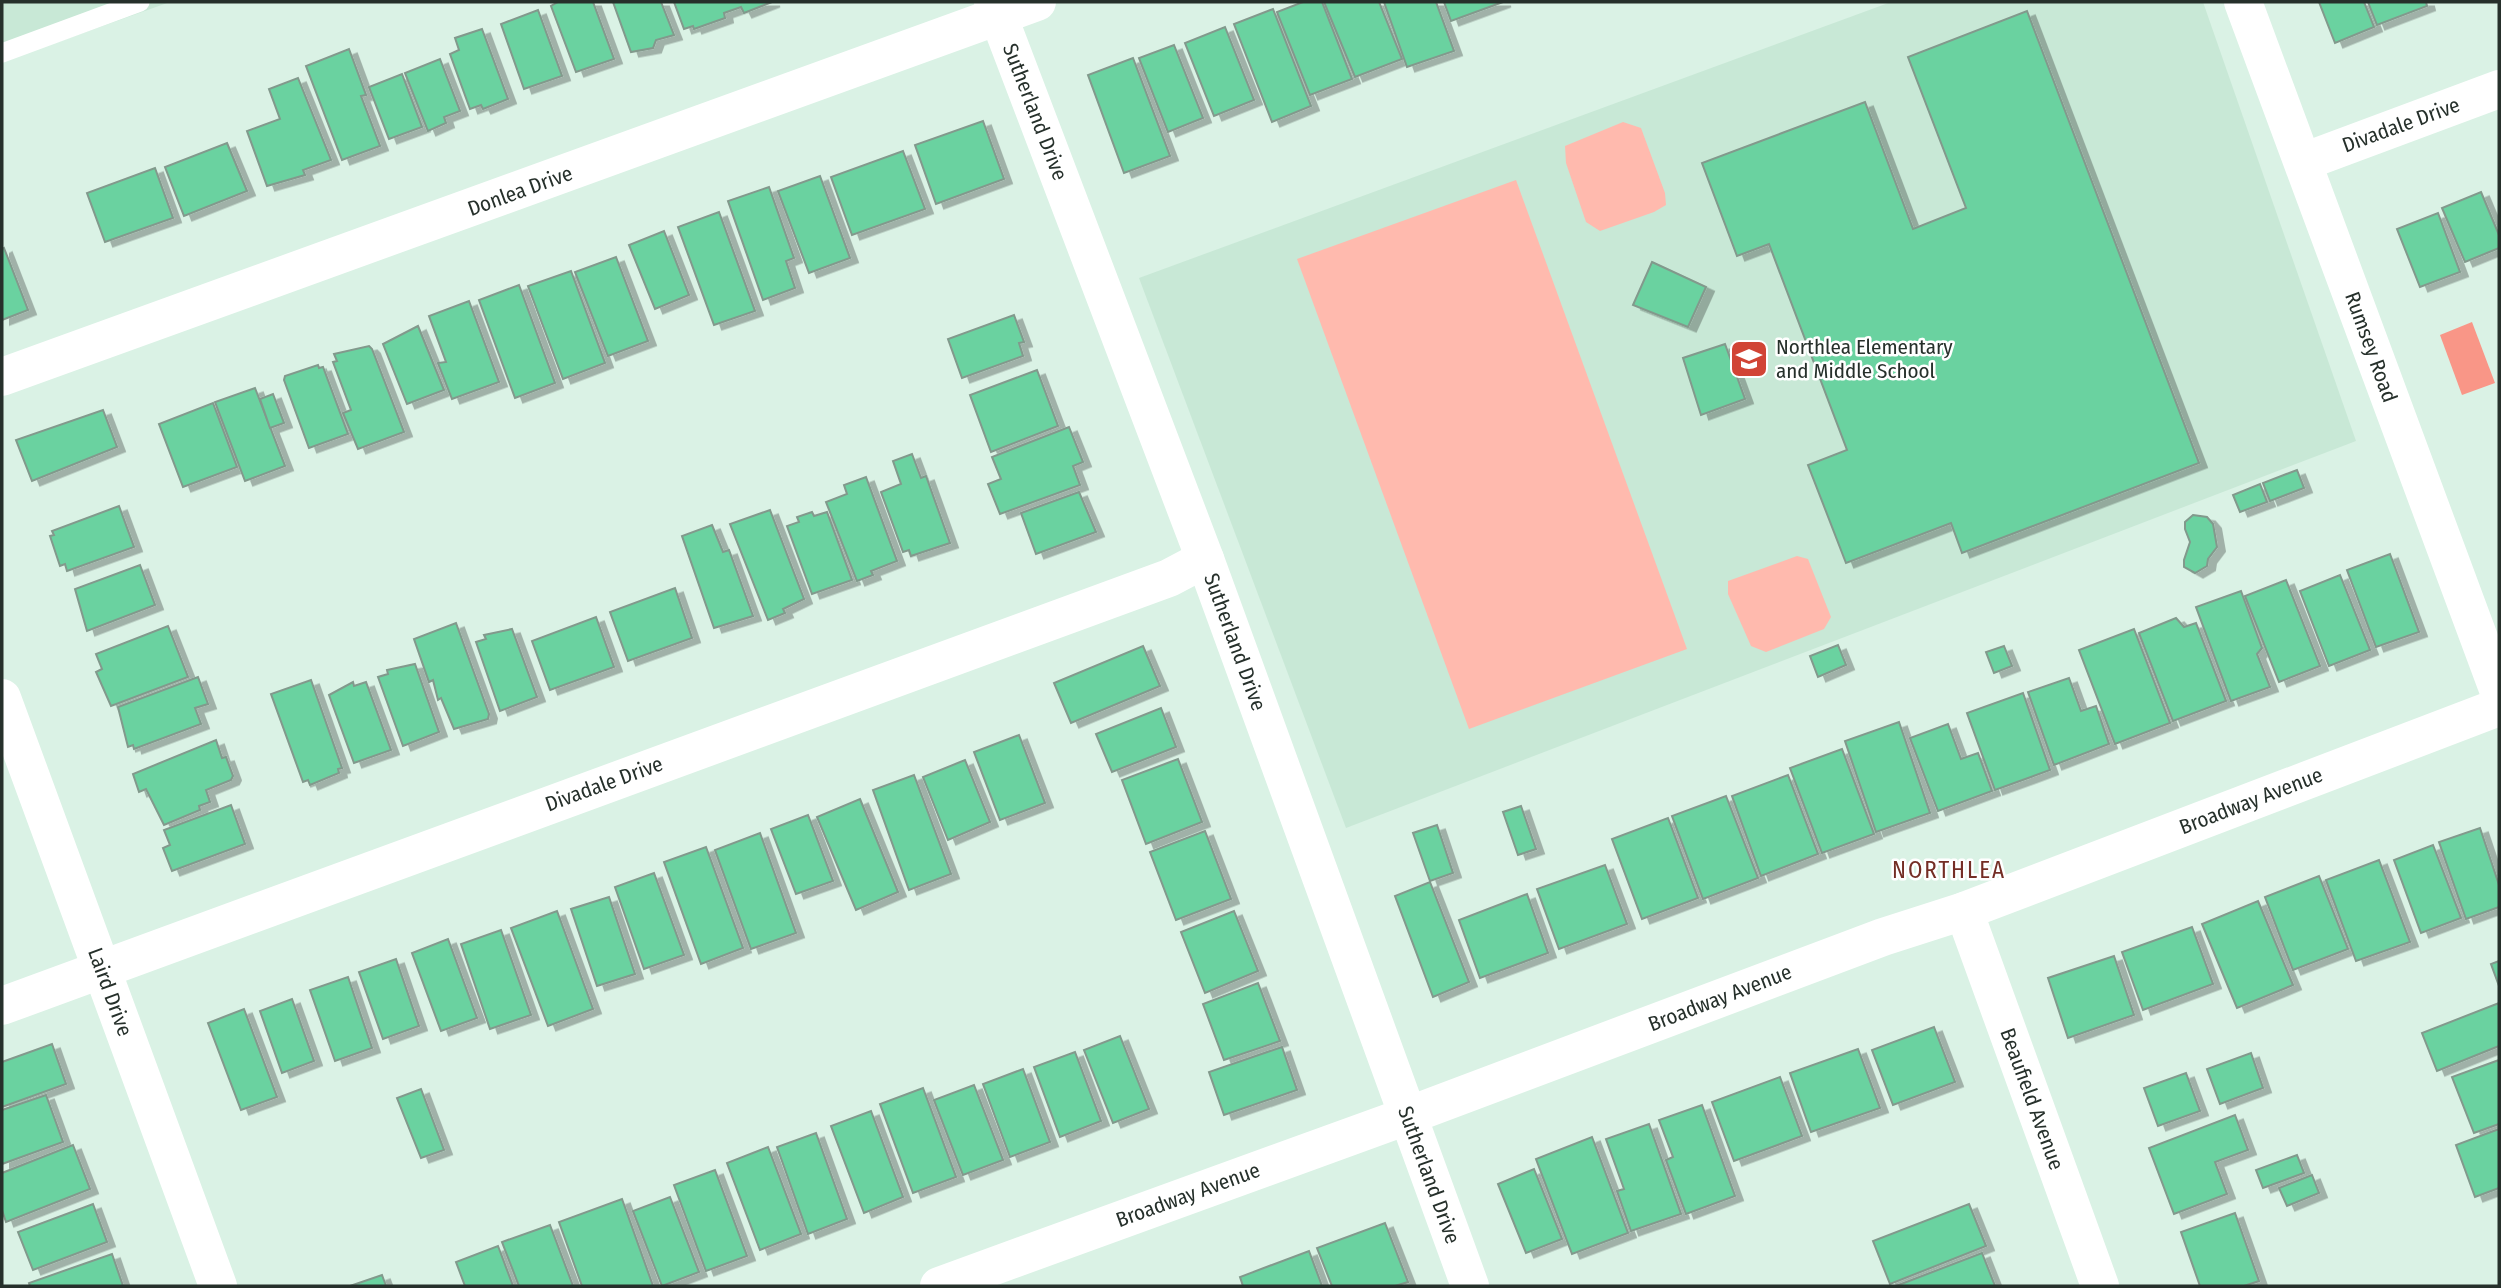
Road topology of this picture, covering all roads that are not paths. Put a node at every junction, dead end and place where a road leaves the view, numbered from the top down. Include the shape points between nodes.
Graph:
1 (140, 2) edge
2 (1037, 2) edge
3 (2243, 2) edge
4 (995, 9) edge
5 (2, 53) edge
6 (2499, 89) edge
7 (2303, 162) junction
8 (2, 377) edge
9 (1205, 559) junction
10 (2499, 692) edge
11 (2, 698) edge
12 (2499, 707) edge
13 (1964, 911) junction
14 (102, 968) junction
15 (2, 1006) edge
16 (1407, 1116) junction
17 (218, 1286) edge
18 (939, 1286) edge
19 (1469, 1286) edge
20 (2100, 1286) edge

1 - 5 lane
2 - 4 street, Donlea Drive
3 - 7 street, Rumsey Road
4 - 8 street, Donlea Drive
4 - 9 street, Sutherland Drive
6 - 7 street, Divadale Drive
7 - 10 street, Rumsey Road
9 - 14 street, Divadale Drive via 1169,578
9 - 16 street, Sutherland Drive
11 - 14 street, Laird Drive
12 - 13 street, Broadway Avenue
13 - 16 street, Broadway Avenue
13 - 20 street, Beaufield Avenue
14 - 15 street, Divadale Drive
14 - 17 street, Laird Drive
16 - 18 street, Broadway Avenue
16 - 19 street, Sutherland Drive

